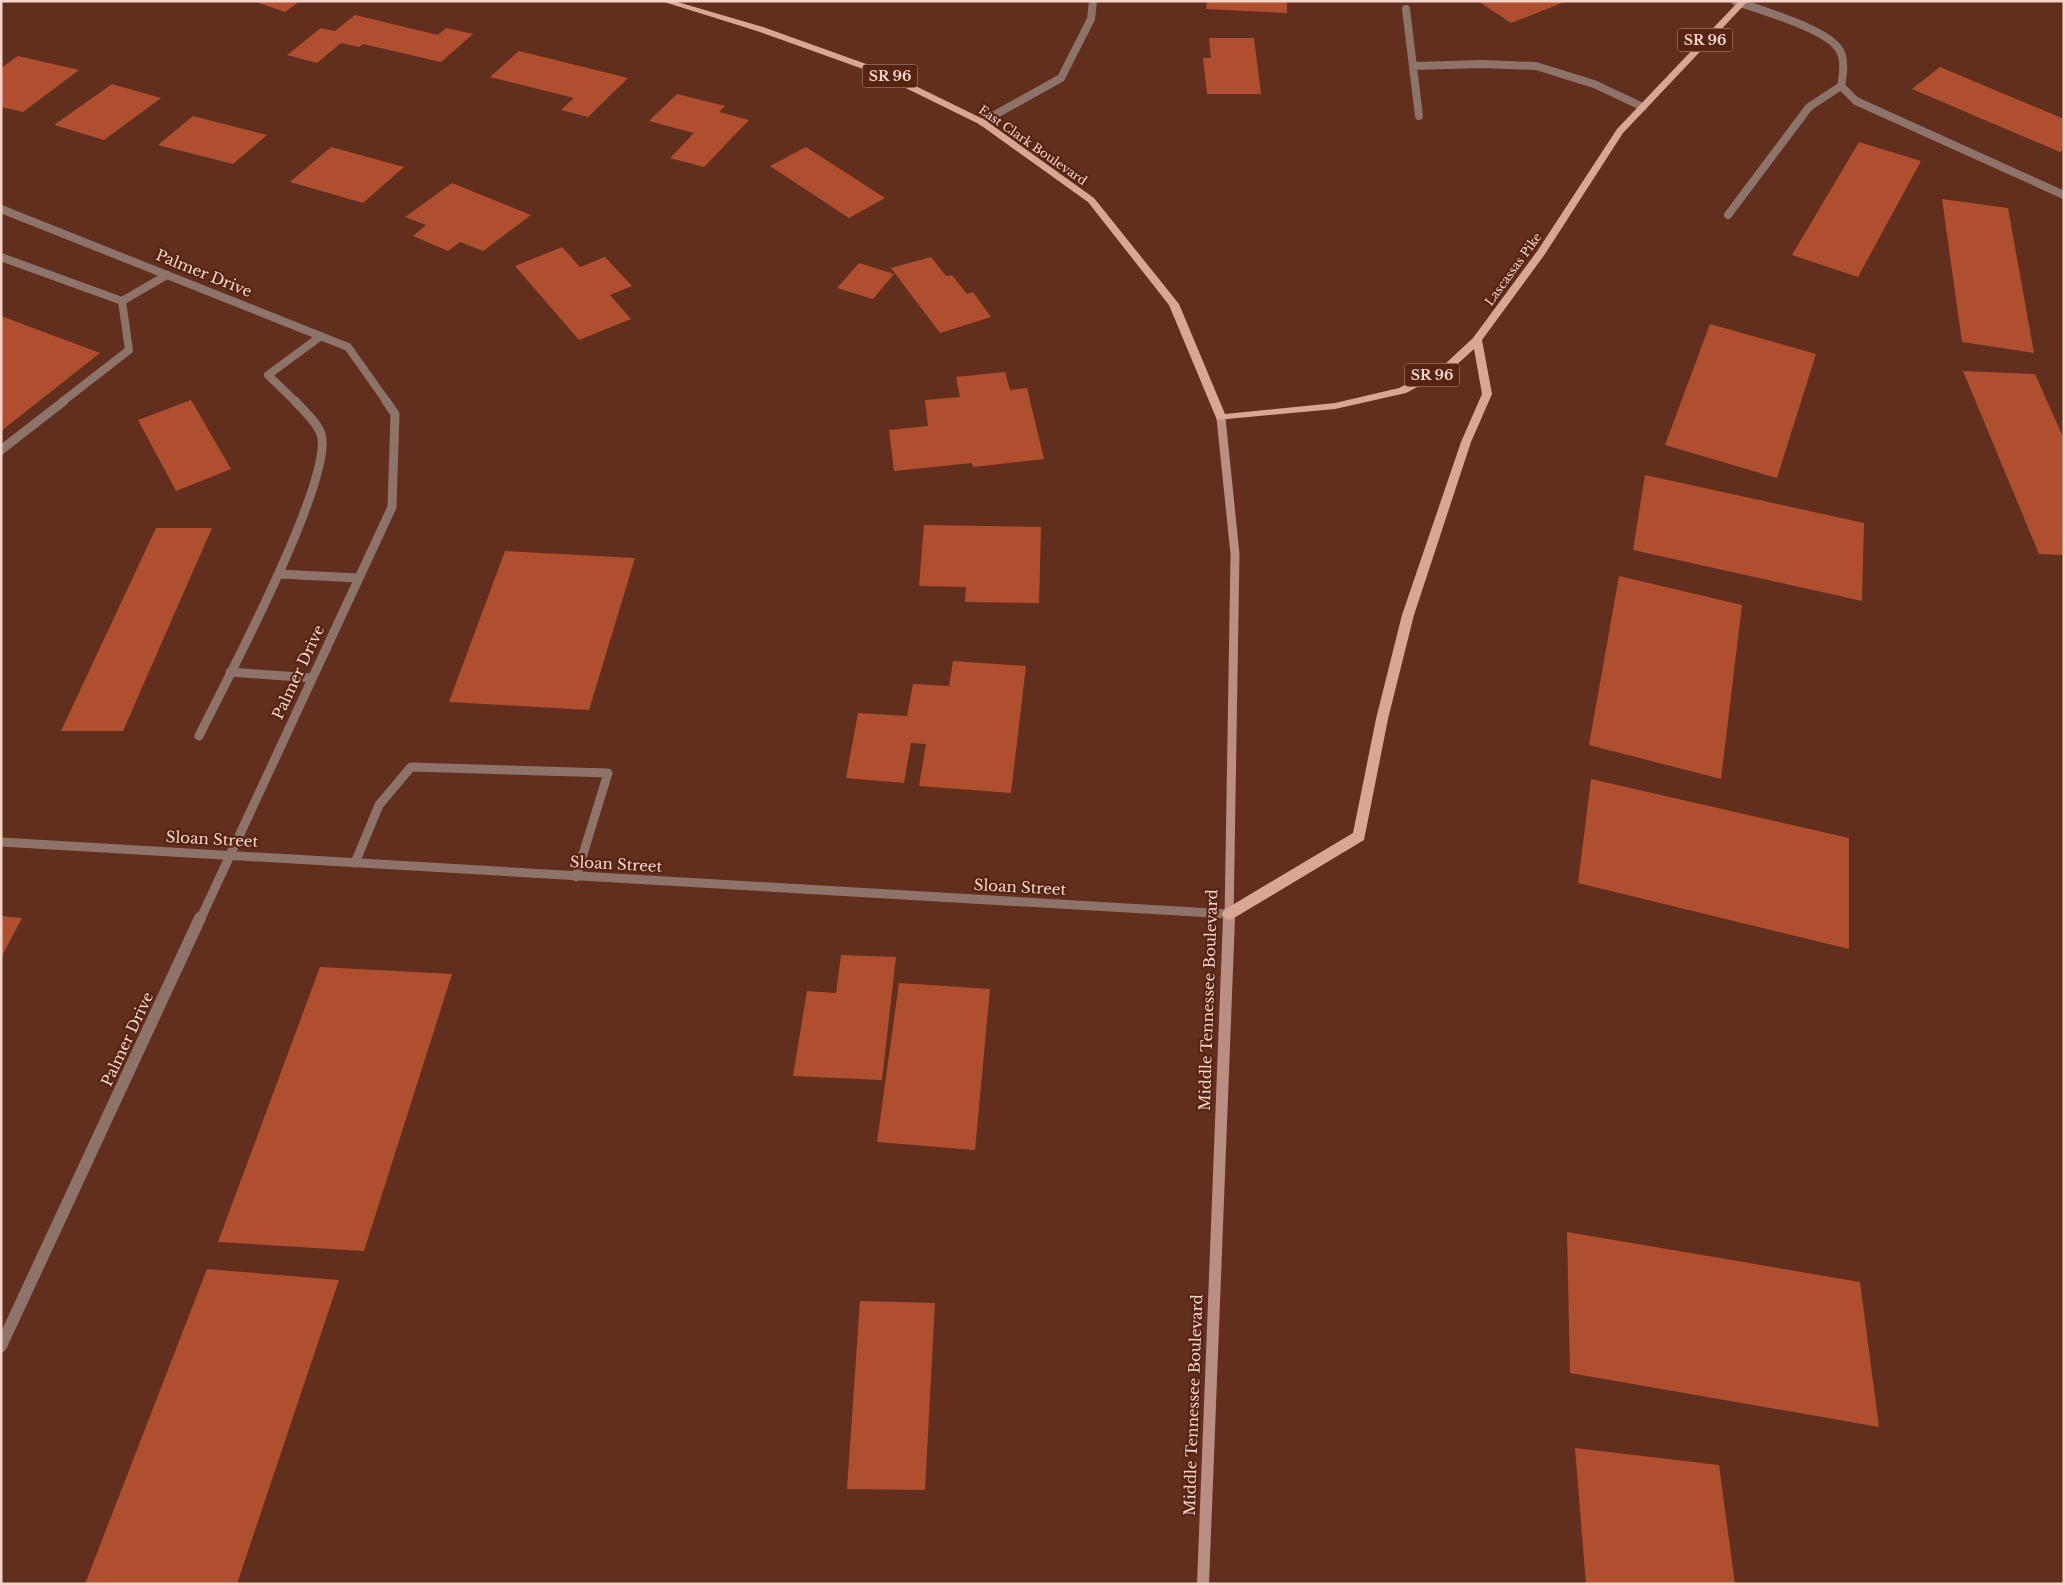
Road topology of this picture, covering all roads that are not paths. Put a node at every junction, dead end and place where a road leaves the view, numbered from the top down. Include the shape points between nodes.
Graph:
1 (665, 1) edge
2 (1093, 1) edge
3 (1740, 2) edge
4 (1406, 9) dead end
5 (1413, 66) junction
6 (1841, 86) junction
7 (1643, 107) junction
8 (1419, 116) dead end
9 (982, 122) junction
10 (2064, 195) edge
11 (1, 209) edge
12 (1728, 215) dead end
13 (1, 257) edge
14 (167, 275) junction
15 (122, 301) junction
16 (321, 336) junction
17 (1477, 340) junction
18 (1221, 418) junction
19 (1, 450) edge
20 (279, 574) junction
21 (358, 578) junction
22 (230, 672) junction
23 (312, 678) junction
24 (199, 736) dead end
25 (1, 842) edge
26 (230, 855) junction
27 (356, 863) junction
28 (576, 876) junction
29 (1229, 914) junction
30 (1, 1346) edge
31 (1203, 1584) edge

1 - 9 main road, East Clark Boulevard / SR 96 via 760,29 880,72
2 - 9 street via 1091,19 1061,78
3 - 6 street via 1821,33 1840,51
3 - 7 main road, Lascassas Pike / SR 96
4 - 5 street
5 - 7 street via 1536,66 1594,84
5 - 8 street
6 - 10 street via 1856,101
6 - 12 street via 1809,107
7 - 17 main road, Lascassas Pike / SR 96 via 1620,131 1542,252
9 - 18 main road, East Clark Boulevard / SR 96 via 1091,200 1174,304
11 - 14 street, Palmer Drive
13 - 15 street
14 - 15 street
14 - 16 street, Palmer Drive
15 - 19 street via 129,350
16 - 20 street via 268,375 300,406 322,435 322,456 313,489
16 - 21 street, Palmer Drive via 348,347 395,414 392,507
17 - 18 main road, Lascassas Pike / SR 96 via 1449,366 1402,391 1335,406
17 - 29 main road via 1487,394 1466,442 1408,615 1382,719 1359,836
18 - 29 main road, Middle Tennessee Boulevard via 1236,554
20 - 21 street
20 - 22 street
21 - 23 street, Palmer Drive
22 - 23 street
22 - 24 street
23 - 26 street, Palmer Drive
25 - 26 street, Sloan Street
26 - 27 street, Sloan Street
26 - 30 street, Palmer Drive
27 - 28 street, Sloan Street
27 - 28 street via 379,805 411,767 608,773
28 - 29 street, Sloan Street
29 - 31 main road, Middle Tennessee Boulevard

